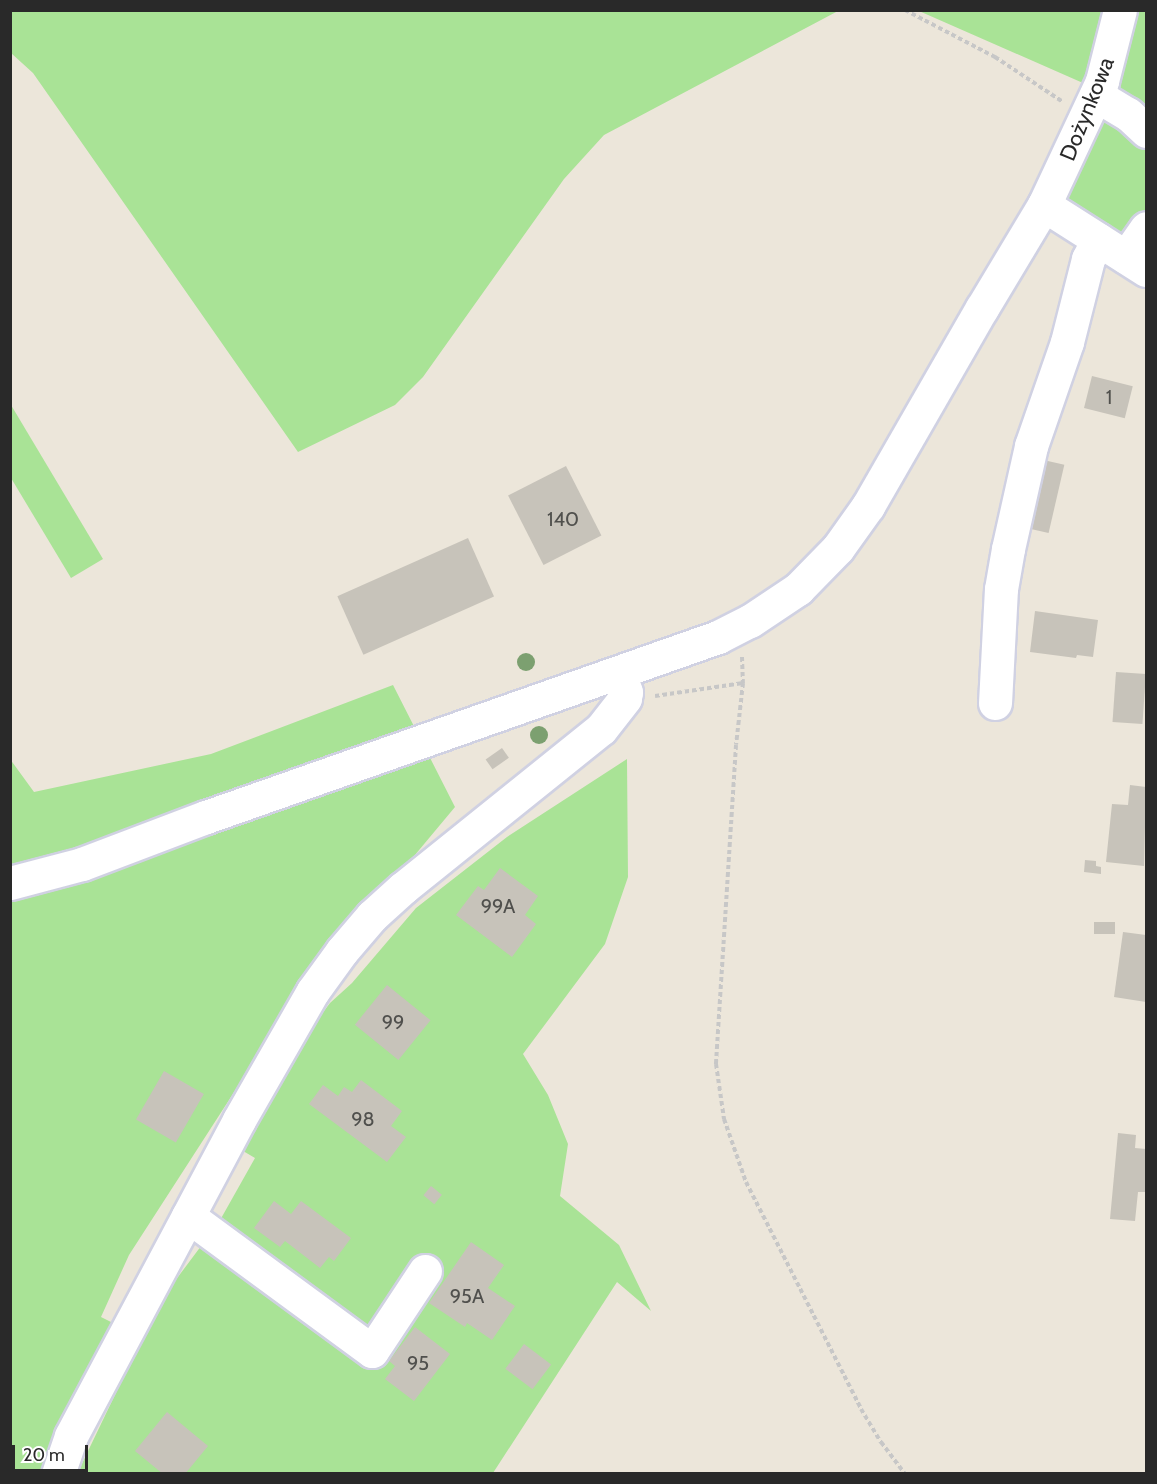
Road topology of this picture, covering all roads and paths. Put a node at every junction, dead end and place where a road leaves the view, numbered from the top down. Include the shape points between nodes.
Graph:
1 (905, 10) edge
2 (1120, 10) edge
3 (1091, 107) junction
4 (1146, 131) edge
5 (1044, 205) junction
6 (1146, 228) edge
7 (1098, 238) junction
8 (1136, 263) edge
9 (736, 629) junction
10 (743, 683) junction
11 (622, 685) junction
12 (995, 703) dead end
13 (10, 883) edge
14 (188, 1216) junction
15 (425, 1270) dead end
16 (58, 1473) edge
17 (905, 1473) edge

1 - 3 path
2 - 3 street, Dożynkowa
3 - 4 street via 1128,114
3 - 5 street, Dożynkowa
5 - 7 street
5 - 9 street, Dożynkowa via 851,531 798,589
6 - 8 street
7 - 8 street
7 - 12 street via 1088,259 1067,342 1031,446 1010,537 1001,589
9 - 10 path via 742,645
9 - 11 street, Dożynkowa
10 - 11 path
10 - 17 path via 716,1064 724,1119 746,1182 856,1398 881,1442
11 - 13 street, Dożynkowa via 206,817 82,864
11 - 14 street via 596,734 403,888 342,951 313,991
14 - 15 street via 372,1352
14 - 16 street via 71,1436

